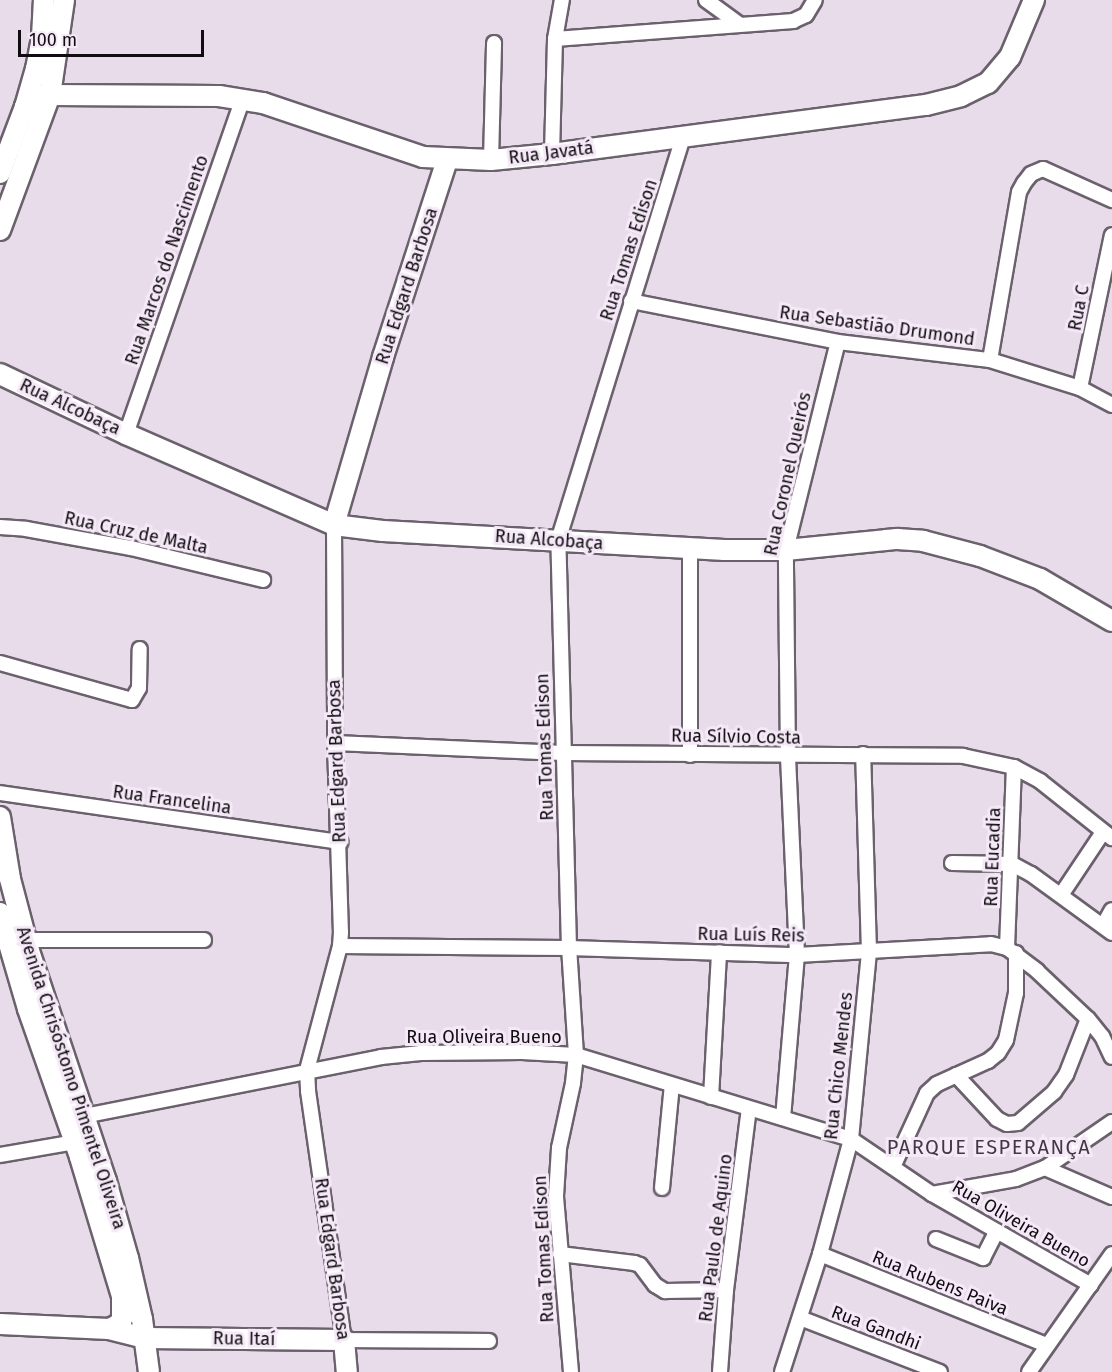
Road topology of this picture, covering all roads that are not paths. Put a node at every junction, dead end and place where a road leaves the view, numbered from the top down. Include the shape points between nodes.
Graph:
1 (44, 0) edge
2 (64, 0) edge
3 (562, 0) edge
4 (706, 0) edge
5 (815, 0) edge
6 (1034, 0) edge
7 (740, 24) junction
8 (555, 39) junction
9 (494, 42) dead end
10 (50, 95) junction
11 (243, 98) junction
12 (25, 107) junction
13 (683, 137) junction
14 (552, 154) junction
15 (447, 160) junction
16 (491, 160) junction
17 (0, 172) edge
18 (1112, 200) edge
19 (0, 230) edge
20 (1112, 235) edge
21 (632, 301) junction
22 (838, 342) junction
23 (990, 360) junction
24 (0, 374) edge
25 (1080, 388) junction
26 (1112, 405) edge
27 (126, 434) junction
28 (334, 525) junction
29 (0, 527) edge
30 (558, 542) junction
31 (690, 549) junction
32 (786, 550) junction
33 (263, 580) dead end
34 (1112, 621) edge
35 (140, 649) dead end
36 (0, 663) edge
37 (335, 743) junction
38 (563, 753) junction
39 (863, 754) junction
40 (690, 755) junction
41 (788, 757) junction
42 (1014, 767) junction
43 (0, 793) edge
44 (0, 817) edge
45 (1107, 835) edge
46 (339, 842) junction
47 (952, 863) dead end
48 (1011, 864) junction
49 (1061, 895) junction
50 (1112, 910) edge
51 (0, 913) edge
52 (1107, 930) edge
53 (26, 940) junction
54 (204, 940) dead end
55 (340, 946) junction
56 (569, 948) junction
57 (1012, 951) junction
58 (719, 952) junction
59 (869, 952) junction
60 (797, 955) junction
61 (1088, 1019) junction
62 (1107, 1036) edge
63 (576, 1055) junction
64 (1112, 1057) edge
65 (307, 1071) junction
66 (956, 1076) junction
67 (672, 1085) junction
68 (711, 1097) junction
69 (749, 1109) junction
70 (84, 1116) junction
71 (783, 1118) junction
72 (1112, 1122) edge
73 (851, 1139) junction
74 (75, 1142) junction
75 (0, 1155) edge
76 (893, 1167) junction
77 (1045, 1168) junction
78 (662, 1188) dead end
79 (933, 1194) junction
80 (1112, 1197) edge
81 (997, 1231) junction
82 (936, 1239) dead end
83 (560, 1254) junction
84 (820, 1254) junction
85 (1110, 1262) edge
86 (1091, 1285) junction
87 (726, 1290) junction
88 (800, 1318) junction
89 (0, 1324) edge
90 (109, 1329) junction
91 (144, 1338) junction
92 (344, 1340) junction
93 (489, 1341) dead end
94 (1046, 1345) junction
95 (149, 1372) edge
96 (347, 1372) edge
97 (571, 1372) edge
98 (720, 1372) edge
99 (782, 1372) edge
100 (940, 1372) edge
101 (1029, 1372) edge

1 - 12 main road via 39,52
2 - 10 main road
3 - 8 street
4 - 7 street
5 - 7 street via 799,20
6 - 13 main road, Rua Javatá via 1010,57 988,83 961,96 921,105
7 - 8 street
8 - 14 street
9 - 16 street
10 - 11 main road, Rua Javatá
10 - 12 main road, Rua Javatá via 36,98
10 - 19 main road
11 - 15 main road, Rua Javatá via 410,154
11 - 27 street, Rua Marcos do Nascimento
12 - 17 main road
13 - 14 main road, Rua Javatá
13 - 21 street, Rua Tomas Edison
14 - 16 main road, Rua Javatá
15 - 16 main road, Rua Javatá
15 - 28 main road, Rua Edgard Barbosa
18 - 23 street via 1043,169 1031,174 1024,183 1019,192
20 - 25 street, Rua C
21 - 22 street, Rua Sebastião Drumond
21 - 30 street, Rua Tomas Edison
22 - 23 street, Rua Sebastião Drumond
22 - 32 street, Rua Coronel Queirós
23 - 25 street, Rua Sebastião Drumond
24 - 27 main road, Rua Alcobaça
25 - 26 street, Rua Sebastião Drumond
27 - 28 main road, Rua Alcobaça
28 - 30 main road, Rua Alcobaça
28 - 37 street, Rua Edgard Barbosa
29 - 33 street, Rua Cruz de Malta via 121,546
30 - 31 main road, Rua Alcobaça
30 - 38 street, Rua Tomas Edison
31 - 32 main road, Rua Alcobaça
31 - 40 street
32 - 34 main road, Rua Alcobaça via 897,539 940,545 1040,579
32 - 41 street, Rua Coronel Queirós
35 - 36 street via 139,688 132,700
37 - 38 street, Rua Sílvio Costa
37 - 46 street, Rua Edgard Barbosa
38 - 40 street, Rua Sílvio Costa
38 - 56 street, Rua Tomas Edison
39 - 41 street, Rua Sílvio Costa
39 - 42 street, Rua Sílvio Costa via 963,756
39 - 59 street, Rua Chico Mendes
40 - 41 street, Rua Sílvio Costa
41 - 60 street, Rua Coronel Queirós
42 - 45 street, Rua Sílvio Costa via 1040,782
42 - 48 street, Rua Eucadia
43 - 46 street, Rua Francelina
44 - 53 main road, Avenida Chrisóstomo Pimentel Oliveira via 10,879
45 - 49 street
46 - 55 street, Rua Edgard Barbosa
47 - 48 street
48 - 49 street
48 - 57 street, Rua Eucadia
49 - 52 street
50 - 52 street
51 - 74 main road, Avenida Chrisóstomo Pimentel Oliveira via 28,1009
53 - 54 street
53 - 70 main road, Avenida Chrisóstomo Pimentel Oliveira
55 - 56 street, Rua Luís Reis
55 - 65 street, Rua Edgard Barbosa
56 - 58 street, Rua Luís Reis
56 - 63 street, Rua Tomas Edison
57 - 59 street, Rua Luís Reis via 969,944
57 - 61 street
57 - 66 street, Rua Eucadia via 1017,993 1006,1040 988,1061
58 - 60 street, Rua Luís Reis
58 - 68 street
59 - 60 street, Rua Luís Reis
59 - 73 street, Rua Chico Mendes
60 - 71 street, Rua Coronel Queirós
61 - 62 street
61 - 66 street via 1066,1075 1054,1092 1018,1123 1007,1124 997,1119
62 - 64 street
63 - 65 street, Rua Oliveira Bueno via 421,1053
63 - 67 street, Rua Oliveira Bueno
63 - 83 street, Rua Tomas Edison via 556,1172
65 - 70 street, Rua Oliveira Bueno
65 - 92 street, Rua Edgard Barbosa
66 - 76 street, Rua Eucadia via 927,1093
67 - 68 street, Rua Oliveira Bueno
67 - 78 street
68 - 69 street, Rua Oliveira Bueno
69 - 71 street, Rua Oliveira Bueno
69 - 87 street, Rua Paulo de Aquino
70 - 91 main road, Avenida Chrisóstomo Pimentel Oliveira via 128,1258
71 - 73 street, Rua Oliveira Bueno
72 - 77 street, Rua Oliveira Bueno
73 - 76 street, Rua Oliveira Bueno
73 - 84 street, Rua Chico Mendes
74 - 75 street
74 - 90 main road, Avenida Chrisóstomo Pimentel Oliveira via 123,1302 122,1319
76 - 79 street, Rua Oliveira Bueno
77 - 79 street, Rua Oliveira Bueno via 1016,1179
77 - 80 street
79 - 81 street, Rua Oliveira Bueno
81 - 82 street via 983,1258
81 - 86 street, Rua Oliveira Bueno
83 - 87 street via 640,1265 665,1292
83 - 97 street, Rua Tomas Edison
84 - 88 street, Rua Chico Mendes
84 - 94 street, Rua Rubens Paiva
85 - 86 street
86 - 94 street
87 - 98 street, Rua Paulo de Aquino
88 - 99 street, Rua Chico Mendes
88 - 100 street, Rua Gandhi
89 - 90 main road, Rua Itaí
90 - 91 main road, Rua Itaí
91 - 92 main road, Rua Itaí
91 - 95 main road, Avenida Chrisóstomo Pimentel Oliveira
92 - 93 street, Rua Itaí
92 - 96 main road, Rua Edgard Barbosa
94 - 101 street

